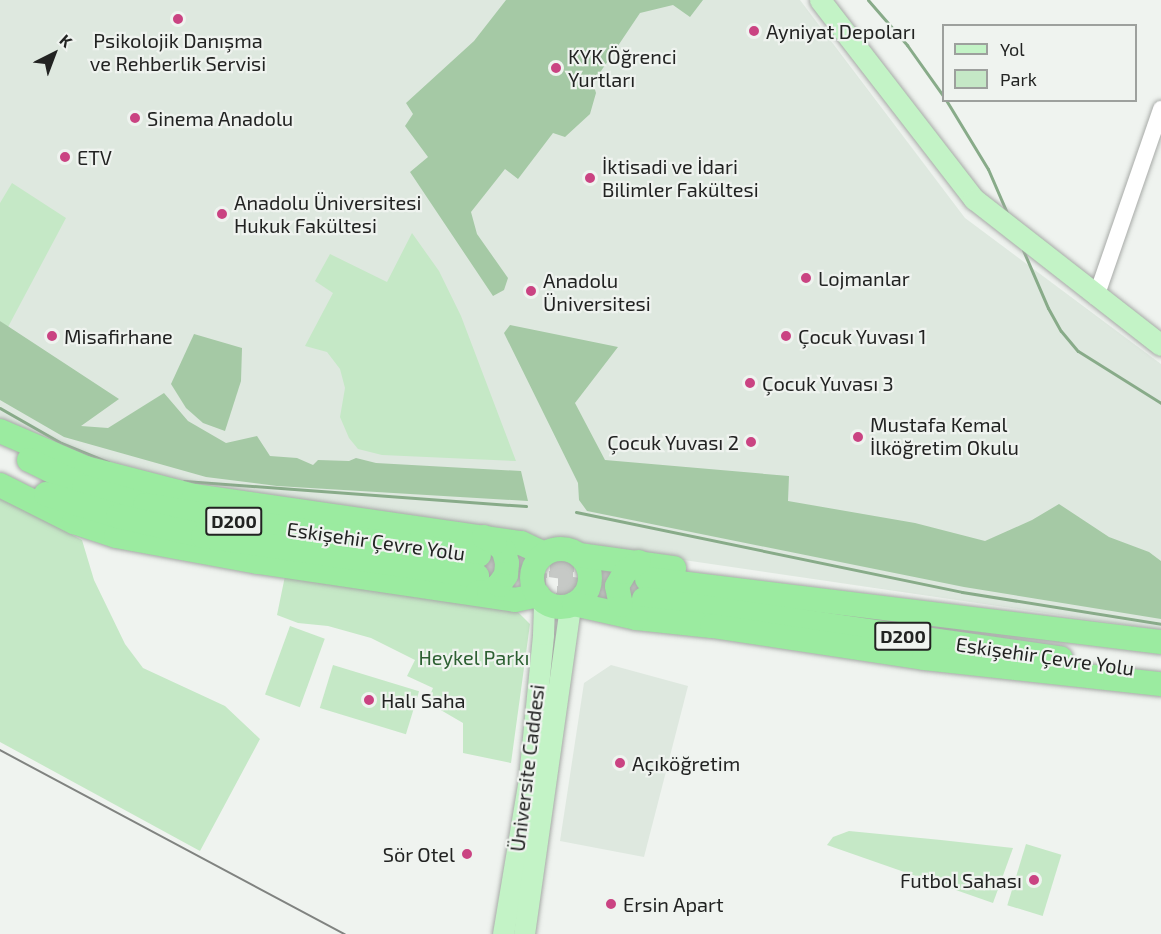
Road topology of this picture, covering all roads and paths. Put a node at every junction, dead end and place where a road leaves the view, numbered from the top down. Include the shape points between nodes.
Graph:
1 (820, 0) edge
2 (1161, 108) edge
3 (1096, 297) junction
4 (1161, 345) edge
5 (0, 431) edge
6 (0, 446) edge
7 (0, 474) edge
8 (0, 485) edge
9 (545, 554) junction
10 (579, 555) junction
11 (479, 565) junction
12 (642, 590) junction
13 (541, 598) junction
14 (572, 605) junction
15 (1161, 642) edge
16 (1161, 671) edge
17 (1161, 684) edge
18 (503, 934) edge
19 (524, 934) edge

1 - 3 main road via 974,199
2 - 3 street
3 - 4 main road
5 - 11 highway via 86,468
6 - 11 highway, Eskişehir Çevre Yolu / D200 via 84,487 145,505
7 - 11 highway, Eskişehir Çevre Yolu / D200 via 58,499 203,536
8 - 11 highway via 74,522 116,536 213,555
9 - 10 highway via 562,549
9 - 11 highway via 521,543
9 - 13 highway via 534,568 532,578
10 - 12 highway
10 - 14 highway via 589,569 589,585
11 - 13 highway via 515,600
12 - 14 highway
12 - 15 highway, Eskişehir Çevre Yolu via 1071,629
12 - 16 highway, Eskişehir Çevre Yolu / D200
12 - 17 highway via 712,626 924,658
13 - 14 highway via 561,607
13 - 18 main road, Üniversite Caddesi via 543,634 529,778
14 - 19 main road, Üniversite Caddesi

